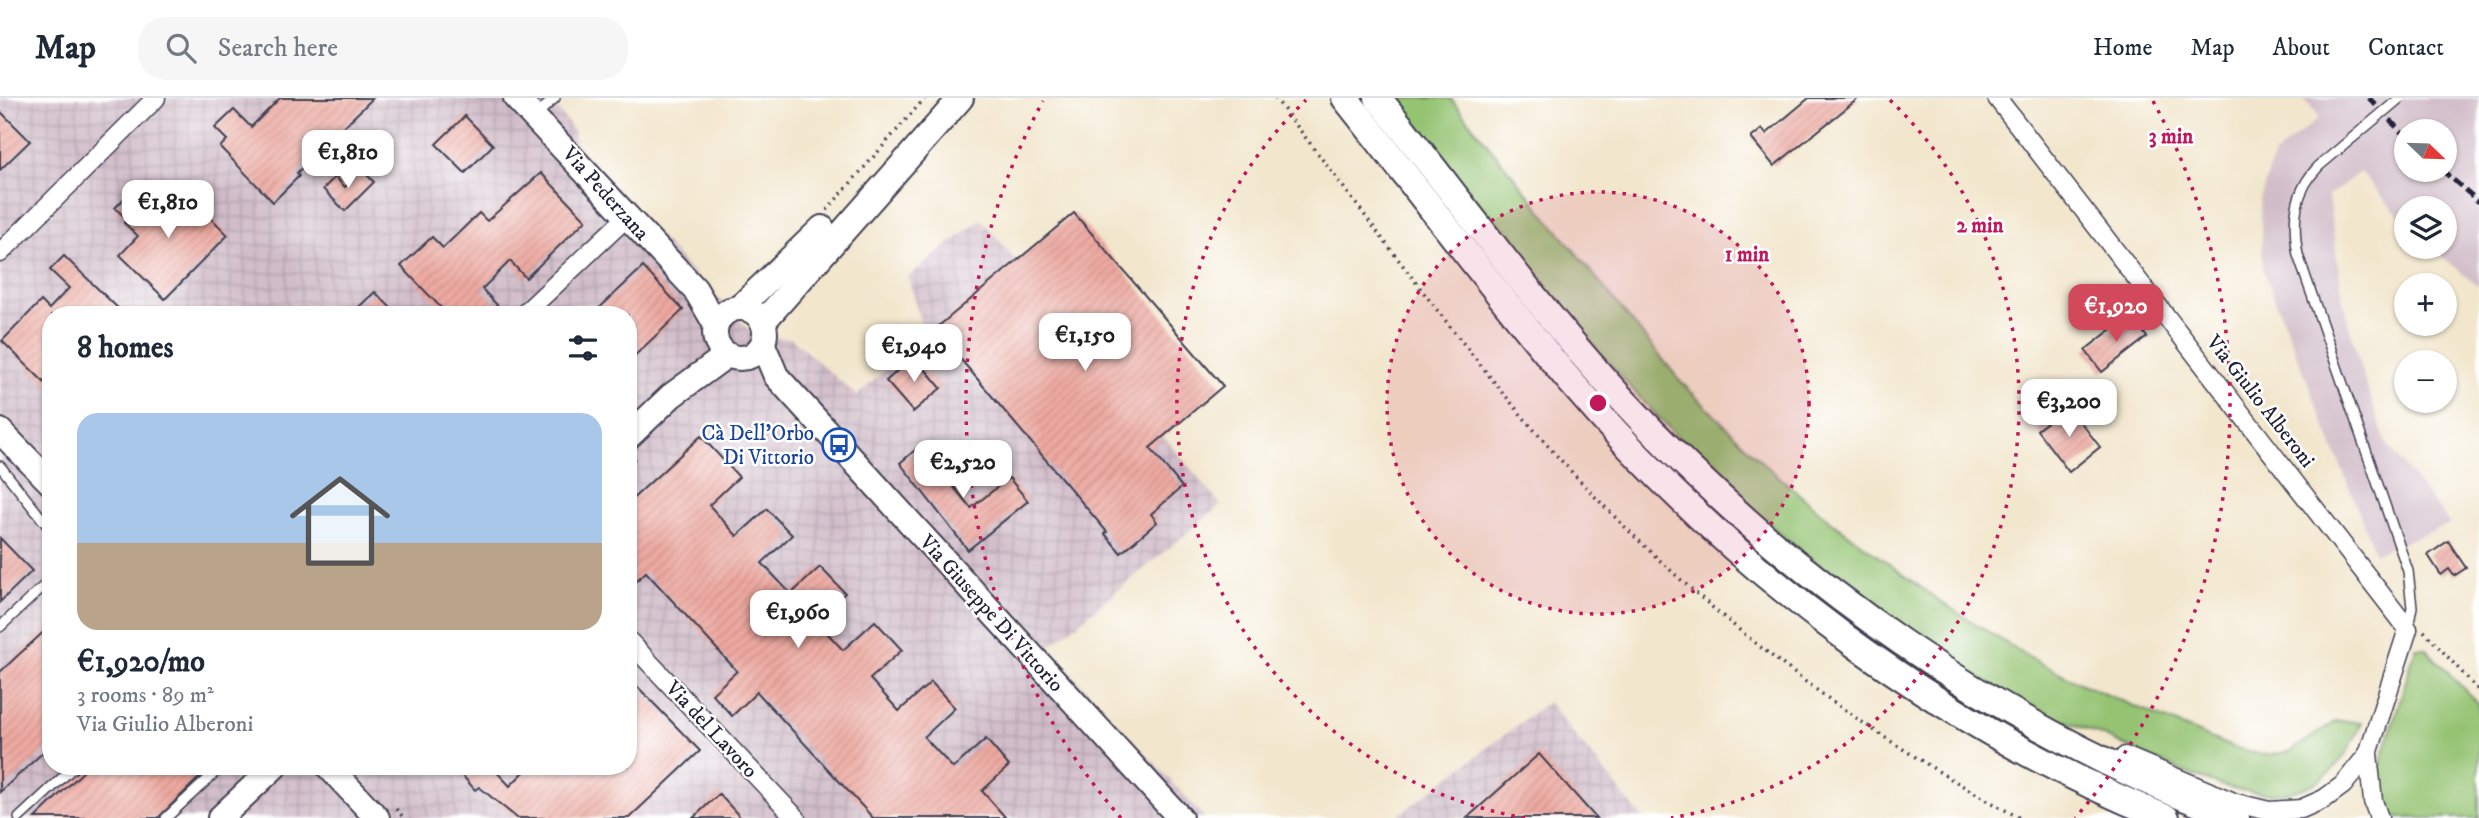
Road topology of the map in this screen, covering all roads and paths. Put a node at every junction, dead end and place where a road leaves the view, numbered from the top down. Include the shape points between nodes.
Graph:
1 (156, 98) edge
2 (516, 98) edge
3 (555, 98) edge
4 (925, 98) edge
5 (939, 98) edge
6 (961, 98) edge
7 (1275, 98) edge
8 (1345, 98) edge
9 (1378, 98) edge
10 (1997, 98) edge
11 (2400, 98) edge
12 (536, 116) junction
13 (825, 213) dead end
14 (628, 216) junction
15 (0, 253) edge
16 (533, 306) edge
17 (737, 332) junction
18 (637, 429) edge
19 (1, 435) edge
20 (0, 466) edge
21 (42, 474) edge
22 (42, 519) edge
23 (42, 588) edge
24 (0, 628) edge
25 (2408, 629) junction
26 (637, 650) edge
27 (2479, 691) edge
28 (2053, 735) junction
29 (2368, 754) junction
30 (65, 775) edge
31 (212, 775) edge
32 (265, 775) edge
33 (336, 775) edge
34 (19, 818) edge
35 (166, 818) edge
36 (220, 818) edge
37 (377, 818) edge
38 (796, 818) edge
39 (1180, 818) edge
40 (2020, 818) edge
41 (2166, 818) edge
42 (2236, 818) edge
43 (2379, 818) edge

1 - 15 street
2 - 12 street, Via Pederzana
3 - 12 lane
4 - 13 path
5 - 17 street via 802,250
6 - 17 street
7 - 40 path via 1518,411 1653,552 1814,691 1951,781
8 - 41 main road via 1570,381 1704,522 1826,623 1907,680 2054,766
9 - 28 main road via 1555,320 1618,394 1703,481 1790,560 1864,617 1966,685
10 - 25 street, Via Giulio Alberoni
11 - 25 lane, bridge via 2319,166 2305,183 2294,223 2298,255 2408,571 2412,607
12 - 14 street, Via Pederzana
14 - 16 street
14 - 17 street, Via Pederzana
17 - 18 street
17 - 39 street, Via Giuseppe Di Vittorio
19 - 21 street
20 - 22 lane
23 - 24 lane
25 - 27 path via 2424,631
25 - 29 street
26 - 38 street, Via del Lavoro
28 - 29 street via 2099,743 2236,803 2269,811 2301,809 2324,799 2343,785
28 - 42 main road
29 - 43 street
30 - 34 lane
31 - 35 lane
32 - 36 street
33 - 37 street

